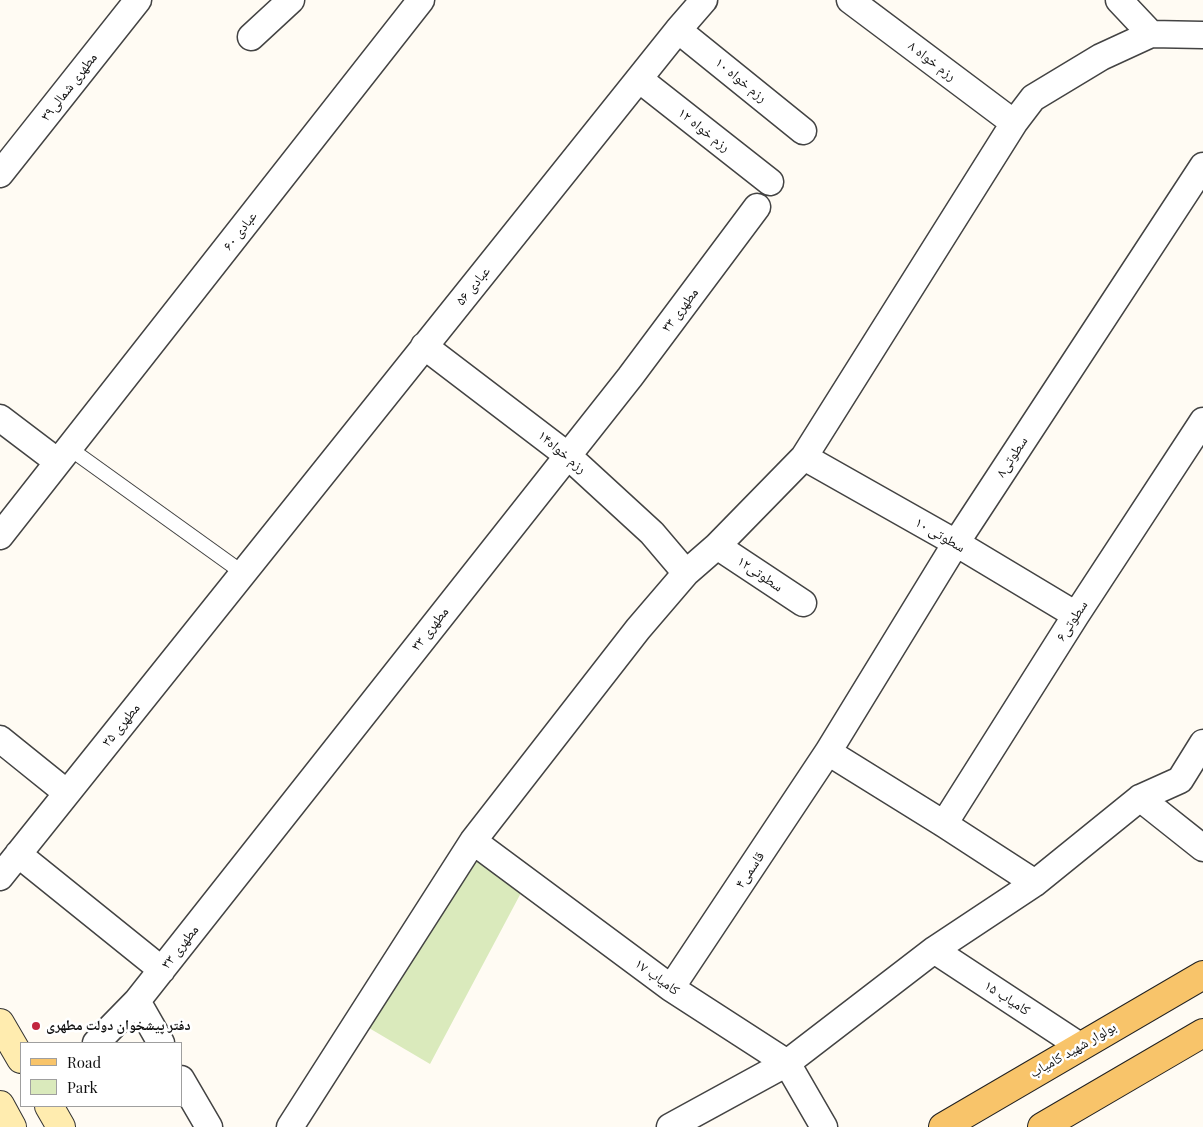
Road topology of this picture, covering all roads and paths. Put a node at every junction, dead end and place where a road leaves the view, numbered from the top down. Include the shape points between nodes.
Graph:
1 (138, 0) edge
2 (291, 0) edge
3 (421, 0) edge
4 (704, 0) edge
5 (850, 0) edge
6 (1119, 0) edge
7 (678, 30) junction
8 (1151, 34) junction
9 (1203, 35) edge
10 (251, 37) dead end
11 (639, 79) junction
12 (1014, 123) junction
13 (803, 131) dead end
14 (1203, 166) edge
15 (0, 174) edge
16 (770, 182) dead end
17 (756, 208) dead end
18 (424, 346) junction
19 (0, 418) edge
20 (1203, 421) edge
21 (64, 455) junction
22 (568, 455) junction
23 (804, 457) junction
24 (0, 536) edge
25 (956, 543) junction
26 (717, 546) junction
27 (243, 573) junction
28 (686, 573) junction
29 (803, 603) dead end
30 (1076, 614) junction
31 (0, 739) edge
32 (1203, 743) edge
33 (828, 752) junction
34 (67, 793) junction
35 (1140, 798) junction
36 (944, 824) junction
37 (473, 841) junction
38 (1203, 848) edge
39 (18, 854) junction
40 (0, 877) edge
41 (1035, 883) junction
42 (934, 950) junction
43 (162, 970) junction
44 (1203, 974) edge
45 (671, 988) junction
46 (137, 1001) junction
47 (0, 1022) edge
48 (1203, 1033) edge
49 (97, 1042) edge
50 (160, 1042) edge
51 (1080, 1046) junction
52 (20, 1057) edge
53 (787, 1063) junction
54 (182, 1081) edge
55 (0, 1105) edge
56 (50, 1107) edge
57 (12, 1127) edge
58 (61, 1127) edge
59 (209, 1127) edge
60 (290, 1127) edge
61 (670, 1127) edge
62 (824, 1127) edge
63 (943, 1127) edge
64 (1042, 1127) edge

1 - 15 street, مطهری شمالی۳۹
2 - 10 street
3 - 21 street, عبادی ۶۰
4 - 7 street, عبادی ۵۶
5 - 12 street, رزم خواه ۸
6 - 8 street
7 - 11 street, عبادی ۵۶
7 - 13 street, رزم خواه ۱۰
8 - 9 street
8 - 12 street via 1101,57 1033,98
11 - 16 street, رزم خواه ۱۲
11 - 18 street, عبادی ۵۶
12 - 23 street
14 - 25 street, سطوتی۸
17 - 22 street, مطهری ۳۳
18 - 22 street, رزم خواه۱۴
18 - 27 street, عبادی ۵۶
19 - 21 street
20 - 30 street, سطوتی۶
21 - 24 street, عبادی ۶۰
21 - 27 lane
22 - 28 street, رزم خواه۱۴ via 652,533
22 - 43 street, مطهری ۳۳
23 - 25 street, سطوتی ۱۰
23 - 26 street
25 - 30 street, سطوتی ۱۰
25 - 33 street, سطوتی۸
26 - 28 street
26 - 29 street, سطوتی۱۲
27 - 34 street, مطهری ۳۵
28 - 37 street via 638,629
30 - 36 street, سطوتی۶
31 - 34 street
32 - 35 street via 1180,780
33 - 36 street
33 - 45 street, قاسمی۴
34 - 39 street, مطهری ۳۵
35 - 38 street
35 - 41 street
36 - 41 street
37 - 45 street, کامیاب ۱۷
37 - 60 street
39 - 40 street, مطهری ۳۵
39 - 43 street
41 - 42 street
42 - 51 street, کامیاب ۱۵
42 - 53 street
43 - 46 street, مطهری ۳۳
44 - 51 main road, بولوار شهید کامیاب
45 - 53 street, کامیاب ۱۷
46 - 49 street, مطهری ۳۳
46 - 50 street
47 - 52 main road
48 - 64 main road
51 - 63 main road, بولوار شهید کامیاب
53 - 61 street
53 - 62 street, کامیاب ۱۷
54 - 59 street
55 - 57 main road
56 - 58 main road

